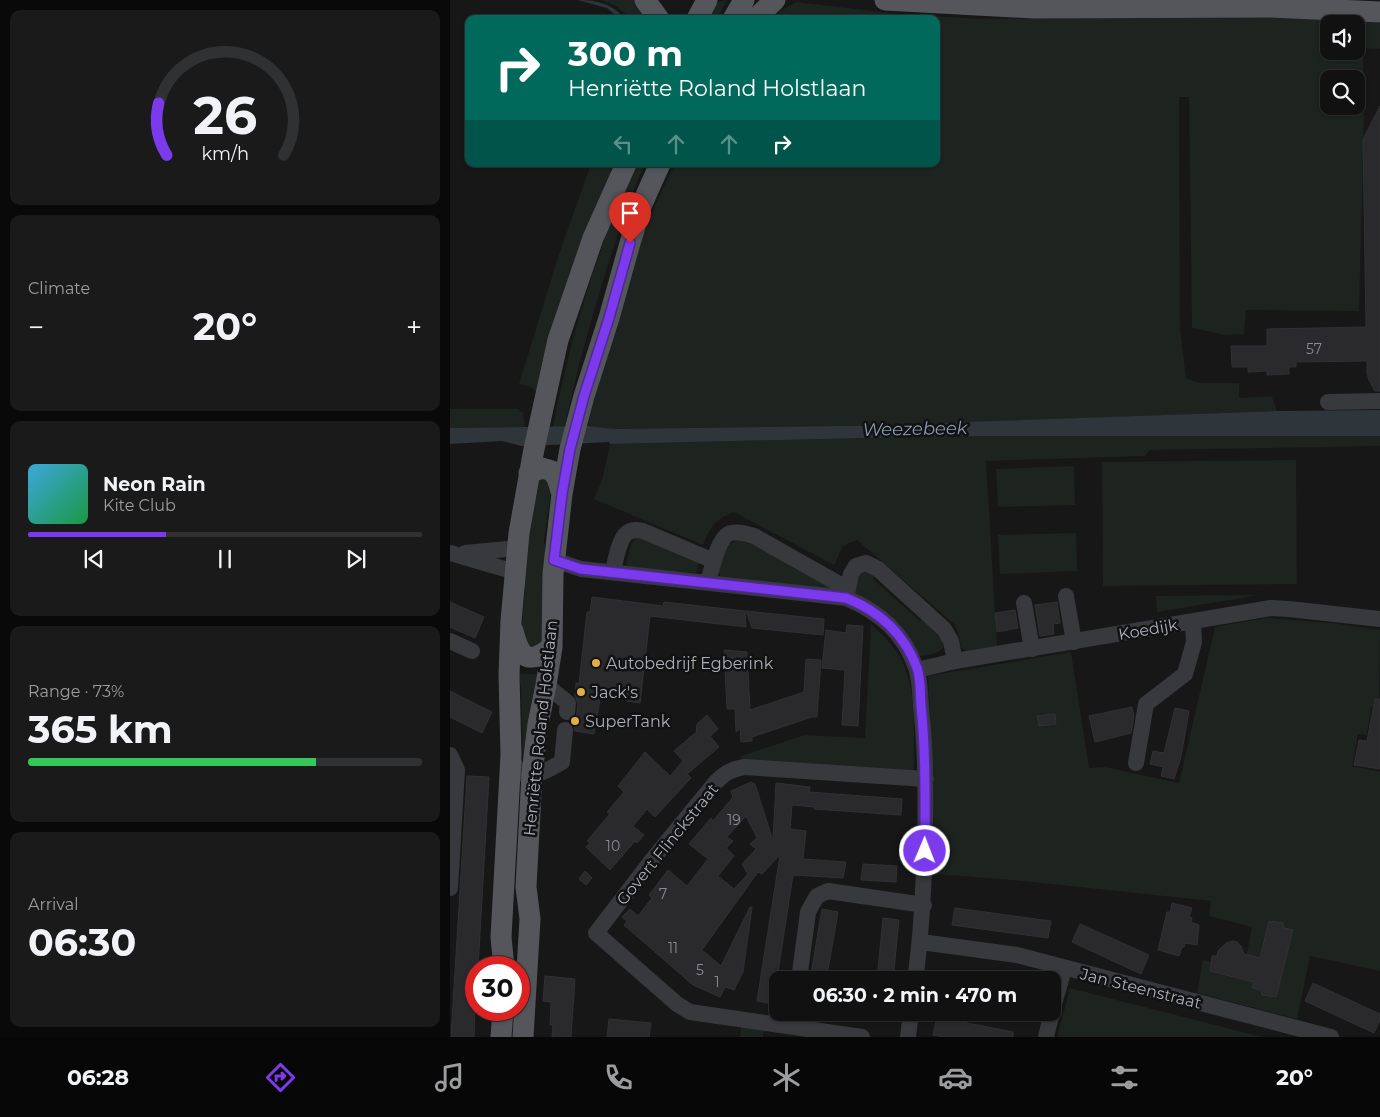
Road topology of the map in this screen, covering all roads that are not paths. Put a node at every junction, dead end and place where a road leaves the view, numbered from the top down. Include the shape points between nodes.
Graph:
1 (645, 0) edge
2 (707, 0) edge
3 (744, 0) edge
4 (775, 0) edge
5 (885, 0) edge
6 (1380, 12) edge
7 (656, 15) edge
8 (699, 15) edge
9 (736, 15) edge
10 (759, 15) edge
11 (625, 167) edge
12 (659, 167) edge
13 (1380, 401) edge
14 (1328, 402) dead end
15 (529, 474) junction
16 (562, 494) junction
17 (517, 548) junction
18 (451, 553) edge
19 (714, 562) junction
20 (553, 567) junction
21 (597, 570) junction
22 (514, 572) junction
23 (708, 582) junction
24 (847, 593) junction
25 (1066, 596) dead end
26 (1024, 603) dead end
27 (1380, 619) edge
28 (511, 621) junction
29 (1193, 621) junction
30 (450, 641) edge
31 (1074, 642) junction
32 (552, 647) junction
33 (1032, 648) junction
34 (472, 651) dead end
35 (955, 661) junction
36 (917, 670) junction
37 (546, 684) junction
38 (566, 712) dead end
39 (565, 730) dead end
40 (450, 755) edge
41 (511, 756) junction
42 (1136, 763) dead end
43 (532, 774) junction
44 (926, 779) junction
45 (450, 888) edge
46 (924, 905) junction
47 (920, 942) junction
48 (503, 956) edge
49 (1064, 969) junction
50 (800, 971) edge
51 (916, 971) edge
52 (1061, 980) edge
53 (769, 1017) edge
54 (502, 1021) edge
55 (802, 1021) edge
56 (910, 1021) edge
57 (1050, 1021) edge
58 (1296, 1032) edge
59 (501, 1037) edge
60 (523, 1037) edge
61 (862, 1037) edge
62 (908, 1037) edge
63 (1046, 1037) edge
64 (1331, 1037) edge

1 - 7 main road
2 - 8 main road
3 - 9 main road
4 - 10 main road
5 - 6 main road via 1034,8 1270,7
11 - 15 main road, Henriëtte Roland Holstlaan via 594,238 558,340
12 - 16 main road, Henriëtte Roland Holstlaan via 632,236 577,423
13 - 14 street
15 - 16 main road via 542,468 552,471
15 - 17 main road, Henriëtte Roland Holstlaan
16 - 20 main road, Henriëtte Roland Holstlaan
17 - 18 street
17 - 22 main road, Henriëtte Roland Holstlaan
18 - 22 street
19 - 21 street via 643,531 632,530 626,533 618,550
19 - 23 street
19 - 24 street via 722,538 740,532 754,536
20 - 21 street
20 - 32 main road, Henriëtte Roland Holstlaan
21 - 23 street
22 - 28 main road, Henriëtte Roland Holstlaan
23 - 24 street
24 - 35 street via 856,566 866,563 878,569 944,629 951,641
24 - 36 street via 887,621 901,639
25 - 31 street
26 - 33 street
27 - 29 street, Koedijk via 1271,608
28 - 32 main road via 516,645 523,654 538,656
28 - 41 main road, Henriëtte Roland Holstlaan
29 - 31 street, Koedijk
29 - 42 street via 1194,642 1185,674 1146,704
30 - 34 street
31 - 33 street, Koedijk
32 - 37 main road, Henriëtte Roland Holstlaan
33 - 35 street, Koedijk
35 - 36 street, Koedijk
36 - 44 street
37 - 38 street via 568,703
37 - 43 main road, Henriëtte Roland Holstlaan
39 - 43 street via 562,762
40 - 45 street via 457,770
41 - 43 street via 519,772
41 - 48 main road, Henriëtte Roland Holstlaan via 501,937
43 - 60 main road, Henriëtte Roland Holstlaan via 526,887 530,920
44 - 46 street
44 - 53 street, Govert Flinckstraat via 745,767 724,773 596,934 690,1012
46 - 47 street
46 - 50 street via 828,891 817,896 808,912
47 - 49 street, Jan Steenstraat via 1017,955
47 - 51 street
49 - 52 street
49 - 58 street, Jan Steenstraat
54 - 59 main road
55 - 61 street
56 - 62 street
57 - 63 street
58 - 64 street, Jan Steenstraat

